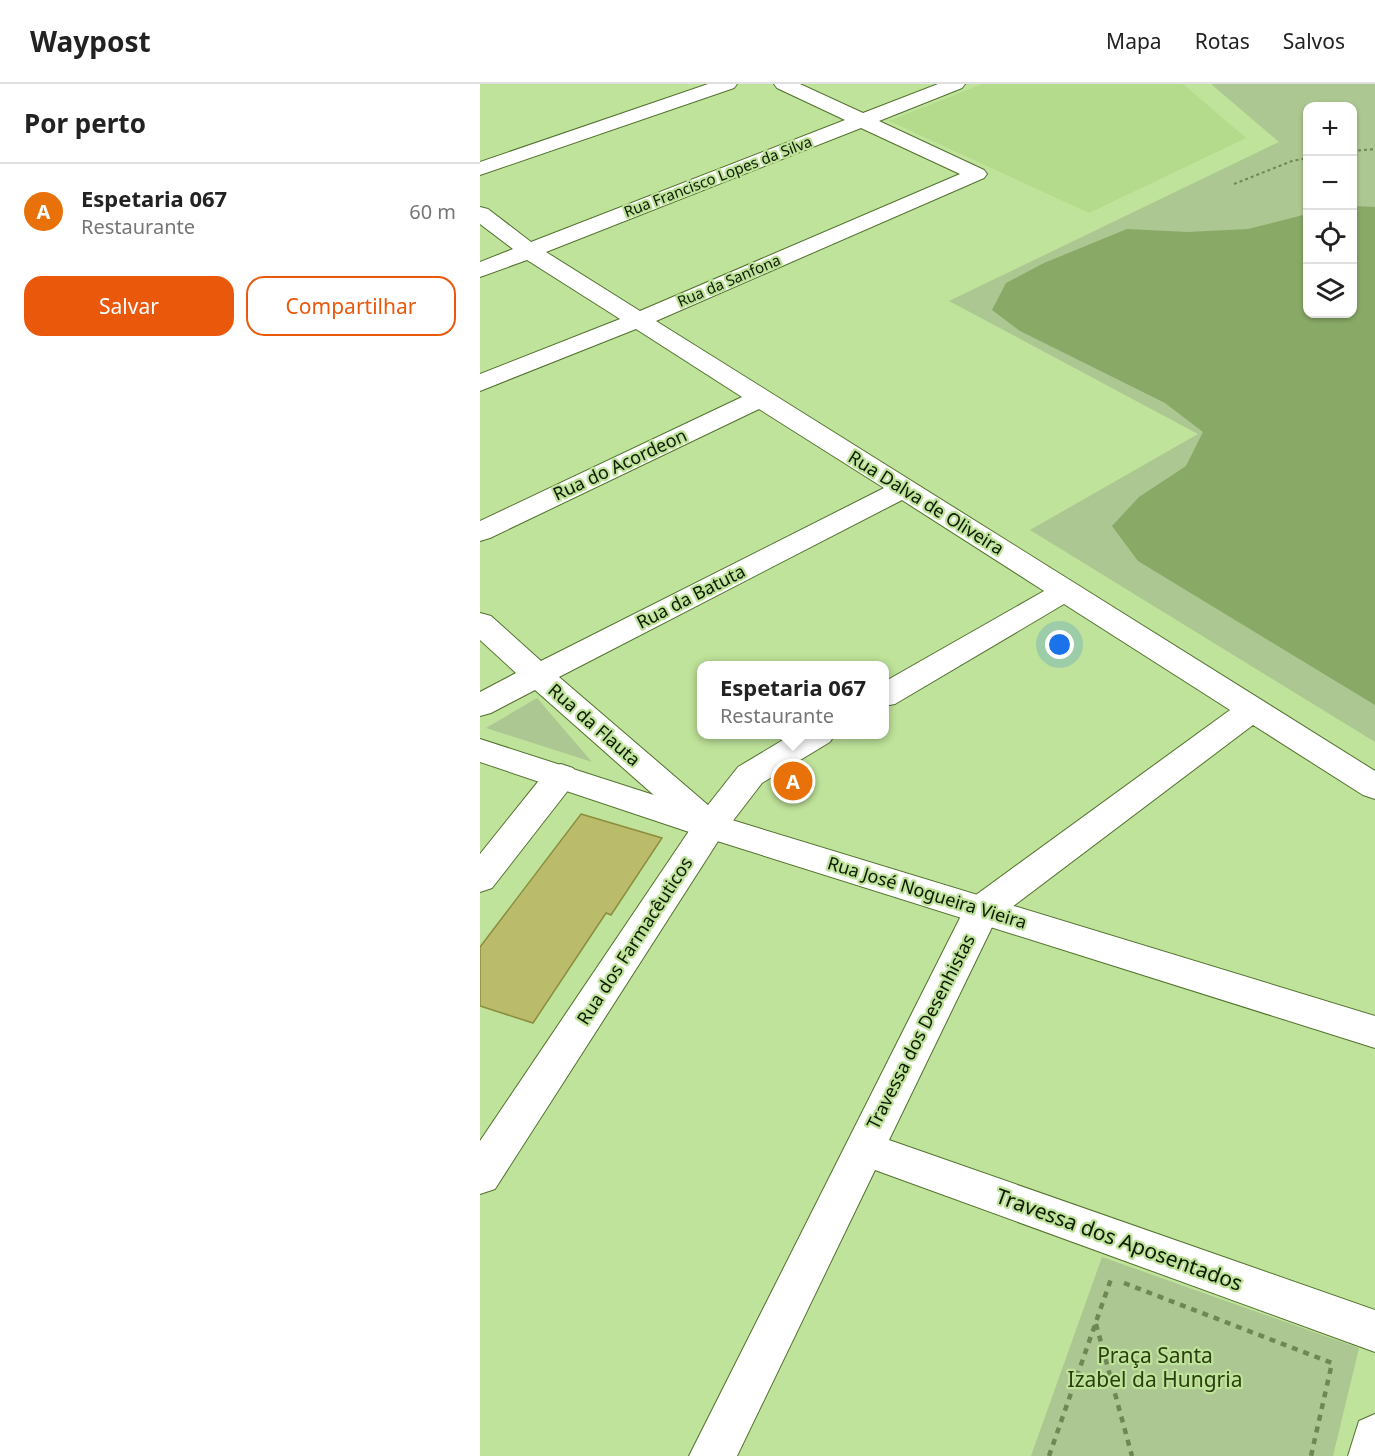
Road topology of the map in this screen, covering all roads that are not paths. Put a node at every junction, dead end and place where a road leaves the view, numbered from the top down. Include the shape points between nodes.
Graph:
1 (727, 84) edge
2 (784, 84) edge
3 (955, 84) edge
4 (862, 120) junction
5 (480, 169) edge
6 (480, 214) edge
7 (529, 251) junction
8 (480, 270) edge
9 (638, 320) junction
10 (480, 384) edge
11 (760, 398) junction
12 (903, 489) junction
13 (480, 532) edge
14 (1065, 591) junction
15 (480, 623) edge
16 (537, 675) junction
17 (889, 694) edge
18 (480, 705) edge
19 (1252, 710) junction
20 (812, 739) edge
21 (480, 750) edge
22 (561, 776) junction
23 (1375, 788) edge
24 (710, 826) junction
25 (480, 879) edge
26 (982, 910) junction
27 (1375, 1032) edge
28 (863, 1148) junction
29 (480, 1176) edge
30 (1375, 1331) edge
31 (1375, 1437) edge
32 (712, 1456) edge
33 (1371, 1456) edge

1 - 5 street
2 - 4 street
3 - 4 street, Rua Francisco Lopes da Silva
4 - 7 street, Rua Francisco Lopes da Silva
4 - 9 street, Rua da Sanfona via 976,174
6 - 7 street, Rua Dalva de Oliveira
7 - 8 street, Rua Francisco Lopes da Silva
7 - 9 street, Rua Dalva de Oliveira
9 - 10 street, Rua da Sanfona
9 - 11 street, Rua Dalva de Oliveira
11 - 12 street, Rua Dalva de Oliveira
11 - 13 street, Rua do Acordeon
12 - 14 street, Rua Dalva de Oliveira
12 - 16 street, Rua da Batuta
14 - 17 street
14 - 19 street, Rua Dalva de Oliveira
15 - 16 street, Rua da Flauta
16 - 18 street, Rua da Batuta
16 - 24 street, Rua da Flauta
19 - 23 street, Rua Dalva de Oliveira
19 - 26 street, Travessa dos Desenhistas
20 - 24 street, Rua dos Farmacêuticos via 750,775
21 - 22 street, Rua José Nogueira Vieira
22 - 24 street, Rua José Nogueira Vieira
22 - 25 street
24 - 26 street, Rua José Nogueira Vieira
24 - 29 street, Rua dos Farmacêuticos
26 - 27 street, Rua José Nogueira Vieira
26 - 28 street, Travessa dos Desenhistas
28 - 30 street, Travessa dos Aposentados
28 - 32 street, Travessa dos Desenhistas
31 - 33 street

